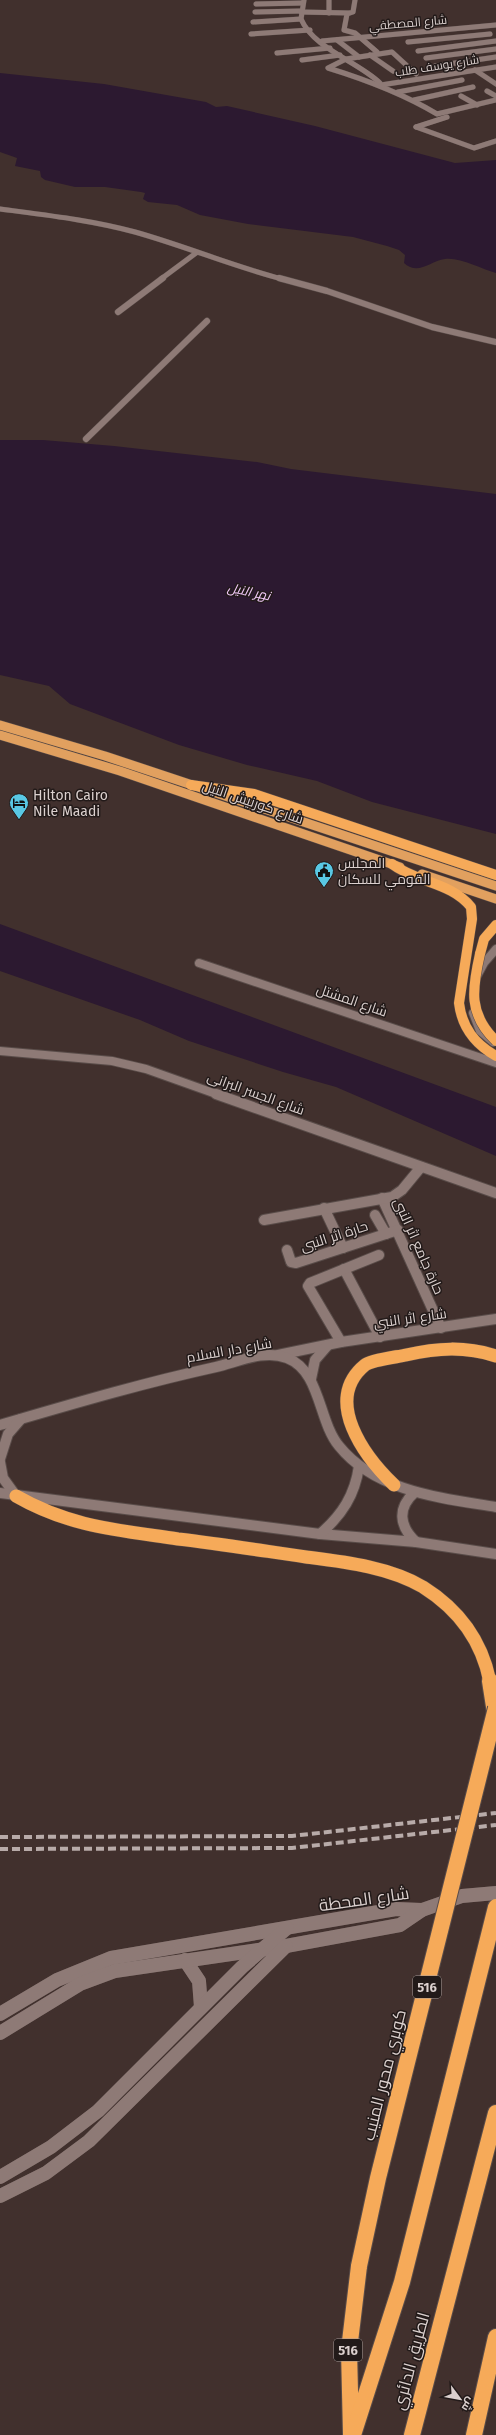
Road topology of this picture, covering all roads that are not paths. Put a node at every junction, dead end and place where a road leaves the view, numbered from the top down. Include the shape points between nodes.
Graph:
1 (329, 0) edge
2 (355, 0) edge
3 (303, 1) edge
4 (256, 4) dead end
5 (255, 12) dead end
6 (301, 12) junction
7 (329, 13) junction
8 (349, 13) junction
9 (302, 19) junction
10 (253, 22) dead end
11 (496, 25) edge
12 (482, 27) junction
13 (310, 30) junction
14 (251, 34) dead end
15 (399, 34) junction
16 (490, 34) junction
17 (360, 38) junction
18 (337, 40) junction
19 (496, 40) edge
20 (322, 41) junction
21 (408, 42) junction
22 (330, 48) junction
23 (496, 49) edge
24 (418, 51) junction
25 (377, 52) dead end
26 (277, 53) dead end
27 (340, 55) junction
28 (370, 55) junction
29 (359, 57) junction
30 (496, 57) edge
31 (346, 58) junction
32 (426, 58) junction
33 (302, 60) dead end
34 (435, 66) junction
35 (496, 67) edge
36 (475, 70) junction
37 (393, 71) dead end
38 (452, 73) junction
39 (416, 74) dead end
40 (445, 74) junction
41 (462, 80) junction
42 (496, 84) edge
43 (381, 85) junction
44 (487, 91) dead end
45 (398, 92) junction
46 (461, 96) dead end
47 (496, 96) edge
48 (414, 100) junction
49 (496, 100) edge
50 (477, 105) junction
51 (496, 105) edge
52 (496, 140) edge
53 (0, 209) edge
54 (196, 253) junction
55 (118, 312) dead end
56 (207, 321) dead end
57 (496, 342) edge
58 (86, 439) dead end
59 (0, 725) edge
60 (0, 735) edge
61 (190, 785) junction
62 (392, 864) junction
63 (496, 875) edge
64 (496, 886) edge
65 (496, 899) edge
66 (496, 925) edge
67 (496, 949) edge
68 (199, 963) dead end
69 (496, 1041) edge
70 (496, 1044) edge
71 (0, 1051) edge
72 (496, 1056) edge
73 (496, 1063) edge
74 (421, 1167) junction
75 (496, 1193) edge
76 (382, 1198) junction
77 (324, 1208) junction
78 (375, 1215) dead end
79 (264, 1220) dead end
80 (398, 1230) junction
81 (386, 1234) junction
82 (343, 1248) junction
83 (287, 1250) dead end
84 (379, 1255) dead end
85 (344, 1269) junction
86 (496, 1320) edge
87 (441, 1328) junction
88 (380, 1336) junction
89 (342, 1342) junction
90 (328, 1344) junction
91 (278, 1355) junction
92 (496, 1356) edge
93 (311, 1379) junction
94 (21, 1419) junction
95 (0, 1425) edge
96 (0, 1461) edge
97 (359, 1466) junction
98 (394, 1485) junction
99 (415, 1492) junction
100 (0, 1493) edge
101 (16, 1496) junction
102 (496, 1508) edge
103 (320, 1534) junction
104 (416, 1542) junction
105 (496, 1554) edge
106 (495, 1711) edge
107 (496, 1893) edge
108 (496, 1907) edge
109 (422, 1910) junction
110 (288, 1928) junction
111 (286, 1946) junction
112 (264, 1948) junction
113 (185, 1960) junction
114 (201, 2007) junction
115 (0, 2014) edge
116 (0, 2033) edge
117 (496, 2113) edge
118 (0, 2177) edge
119 (0, 2196) edge
120 (359, 2266) joint
121 (496, 2337) edge
122 (352, 2435) edge
123 (412, 2435) edge
124 (474, 2435) edge

1 - 7 street
2 - 8 street via 353,12
3 - 4 street
3 - 6 street
5 - 6 street
6 - 7 street
6 - 9 street
7 - 8 street
8 - 17 street via 344,30 355,33
9 - 10 street
9 - 13 street
11 - 12 street, شارع المصطفي
12 - 15 street, شارع المصطفي
12 - 16 street
13 - 14 street
13 - 20 street
15 - 17 street, شارع المصطفي
15 - 21 street
16 - 19 street
16 - 21 street
17 - 18 street, شارع المصطفي
17 - 25 street
18 - 20 street, شارع المصطفي
18 - 29 street
19 - 24 street
20 - 22 street
21 - 24 street
22 - 26 street
22 - 27 street
23 - 32 street
24 - 32 street
27 - 31 street
27 - 33 street
28 - 29 street
28 - 37 street
28 - 39 street via 392,52
29 - 31 street
30 - 34 street
31 - 43 street via 372,75
31 - 43 street via 328,68
32 - 34 street
34 - 40 street
35 - 36 street, شارع يوسف طلب
36 - 38 street, شارع يوسف طلب
36 - 42 street
38 - 40 street, شارع يوسف طلب
38 - 41 street
40 - 43 street, شارع يوسف طلب
41 - 45 street
41 - 48 street via 473,88
43 - 45 street
44 - 47 street
45 - 48 street
46 - 50 street
48 - 50 street via 439,114
49 - 50 street
51 - 52 street via 416,127 470,147 478,147
53 - 54 street via 88,221 166,241
54 - 55 street
54 - 57 street via 247,270 327,291 432,327
56 - 58 street
59 - 61 highway, شارع كورنيش النيل via 77,747
60 - 62 highway, شارع كورنيش النيل via 120,771
61 - 63 highway via 239,790
61 - 64 highway, شارع كورنيش النيل
62 - 65 highway, شارع كورنيش النيل
62 - 72 highway via 404,873 456,892 468,902 473,913 459,1012 462,1022 474,1039
66 - 69 highway, bridge via 484,940 475,986 476,1018 485,1032
67 - 70 street via 477,976 471,1003 480,1031
68 - 73 street, شارع المشتل
71 - 74 street, شارع الجسر البرانى via 112,1061 146,1069
74 - 75 street, شارع الجسر البرانى
74 - 76 street via 398,1194
76 - 77 street
76 - 80 street, حارة جامع اثر النبى
77 - 79 street
77 - 82 street
78 - 81 street
80 - 81 street, حارة اثر النبى
80 - 87 street, حارة جامع اثر النبى
81 - 82 street, حارة اثر النبى
82 - 83 street, حارة اثر النبى via 294,1264
84 - 85 street
85 - 88 street
85 - 89 street via 308,1286
86 - 87 street, شارع اثر النبي
87 - 88 street, شارع اثر النبي
88 - 89 street, شارع اثر النبي
89 - 90 street, شارع اثر النبي
90 - 91 street, شارع اثر النبي
90 - 93 street via 315,1360
91 - 93 street, شارع دار السلام via 289,1358
91 - 94 street, شارع دار السلام via 258,1357 156,1380
92 - 98 highway via 473,1349 448,1348 366,1364 357,1371 346,1394 352,1427 366,1456
93 - 97 street, شارع دار السلام via 330,1433 340,1448
94 - 95 street, شارع دار السلام
94 - 96 street via 8,1434
96 - 101 street via 3,1478
97 - 98 street, شارع دار السلام
97 - 103 street via 351,1498 338,1518
98 - 99 street, شارع دار السلام
99 - 102 street, شارع دار السلام
99 - 104 street via 402,1507 401,1519 406,1532
100 - 101 street
101 - 103 street
101 - 106 highway via 52,1515 92,1527 354,1563 400,1575 440,1599 471,1634 484,1661
103 - 104 street
104 - 105 street
106 - 120 highway, كوبري محور المنيب / 516, bridge via 378,2178
107 - 109 street via 462,1896
108 - 122 highway, الطريق الدائري / 516 via 402,2282
109 - 110 street, شارع المحطة via 404,1908
109 - 111 street, شارع المحطة via 400,1925
110 - 112 street
110 - 115 street, شارع المحطة via 111,1958 74,1971
111 - 112 street, شارع المحطة
111 - 119 street via 89,2141 46,2173
112 - 113 street, شارع المحطة
112 - 114 street
113 - 114 street via 200,1978
113 - 116 street, شارع المحطة via 133,1968 98,1977 64,1993
114 - 118 street via 75,2131
117 - 123 highway, الطريق الدائري
120 - 122 highway, الطريق الدائري / 516 via 348,2346 347,2387
121 - 124 highway

